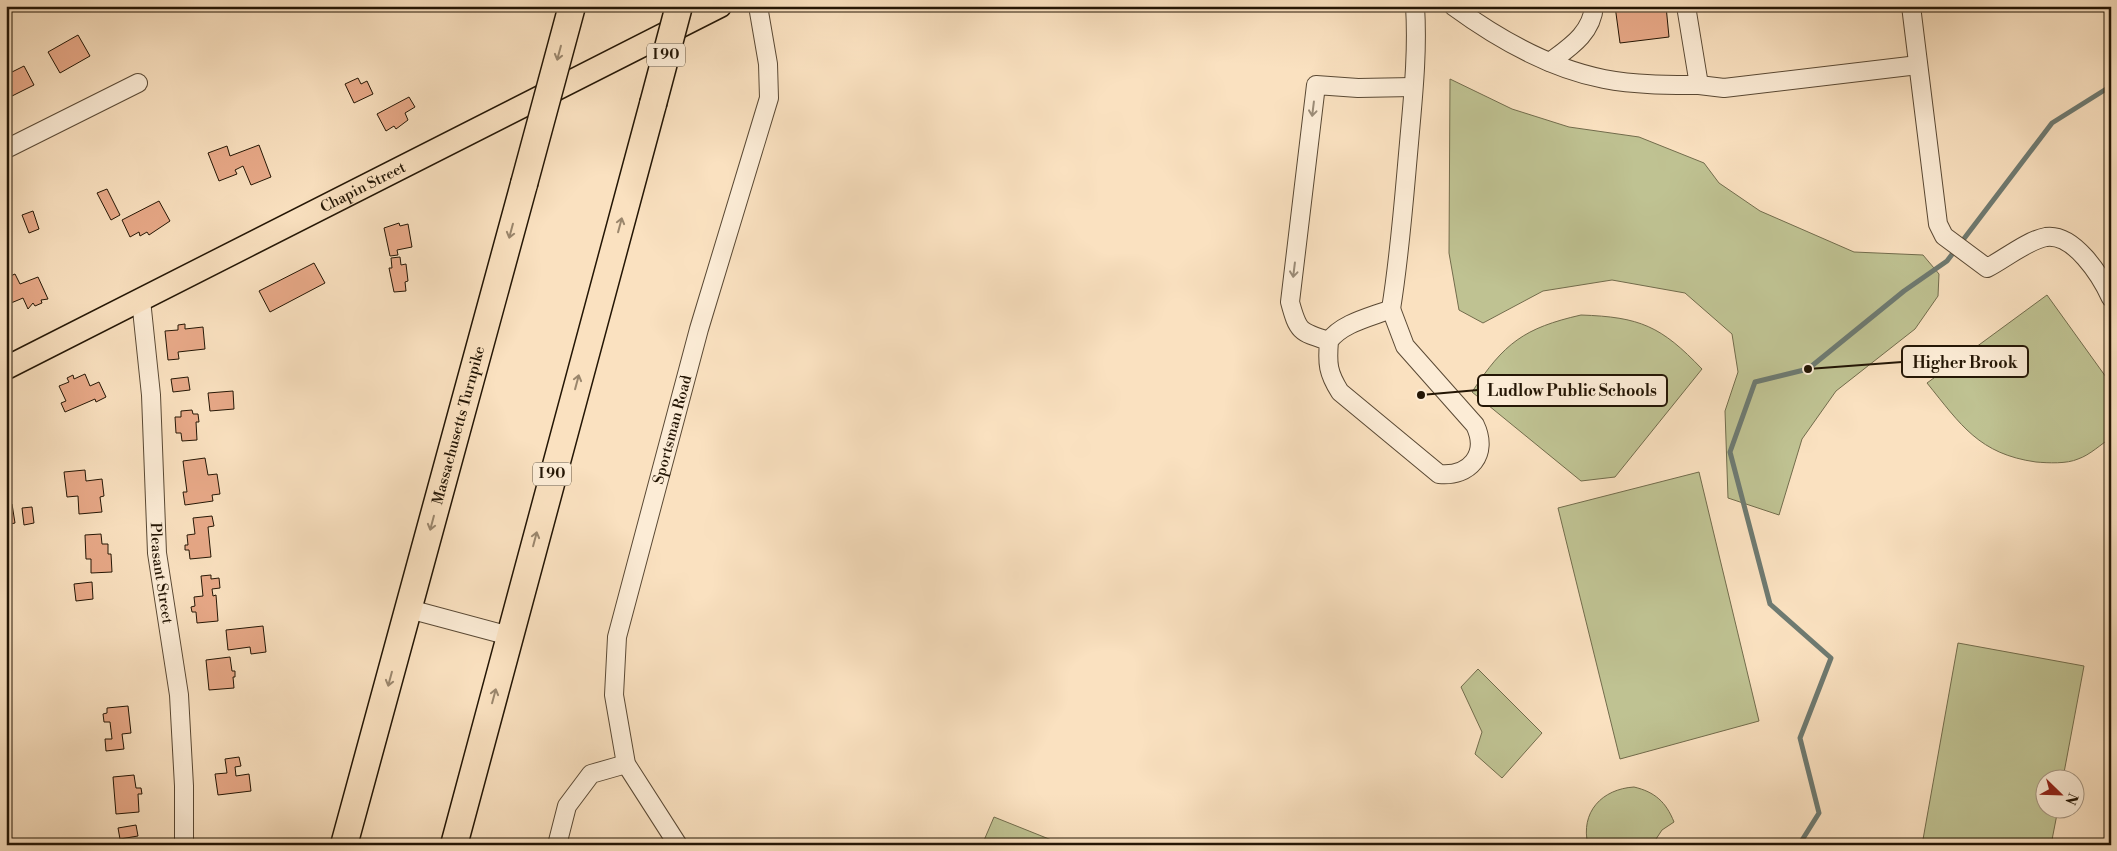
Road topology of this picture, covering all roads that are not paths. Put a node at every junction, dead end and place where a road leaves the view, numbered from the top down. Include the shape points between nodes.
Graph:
1 (572, 6) edge
2 (679, 6) edge
3 (720, 6) edge
4 (758, 6) edge
5 (1415, 6) edge
6 (1594, 6) edge
7 (1686, 6) edge
8 (1911, 6) edge
9 (1463, 9) edge
10 (1550, 62) junction
11 (1918, 65) junction
12 (138, 83) dead end
13 (1699, 85) junction
14 (1413, 87) junction
15 (6, 148) edge
16 (2111, 298) edge
17 (141, 300) junction
18 (1391, 309) junction
19 (1329, 341) junction
20 (6, 368) edge
21 (409, 608) junction
22 (510, 636) junction
23 (484, 736) junction
24 (626, 764) junction
25 (184, 845) edge
26 (344, 845) edge
27 (454, 845) edge
28 (463, 845) edge
29 (557, 845) edge
30 (678, 845) edge

1 -> 21 highway, Massachusetts Turnpike, bridge
22 -> 2 highway, I 90, bridge
3 - 17 main road, Chapin Street
4 - 24 street, Sportsman Road via 768,64 769,98 699,329 617,637 614,695
5 - 14 street via 1417,39
6 - 10 street via 1587,30
7 - 13 street
8 - 11 street
9 - 10 street via 1528,53
10 - 13 street via 1604,79 1653,85
11 - 13 street via 1724,88
11 - 16 street via 1938,224 1944,236 1972,260 1987,268 2046,237 2060,240 2094,267
12 - 15 street
14 - 18 street via 1400,256
14 -> 19 street via 1316,85 1290,302 1296,325 1309,335
17 - 20 main road, Chapin Street
17 - 25 street, Pleasant Street via 151,395 157,552 179,695
18 - 19 street via 1350,325 1335,333
18 - 19 street via 1405,346 1475,425 1480,437 1479,452 1472,465 1460,473 1439,474 1340,392 1330,376
21 - 22 street
21 -> 26 highway, Massachusetts Turnpike
23 -> 22 highway, I 90
23 - 27 highway, I 90
23 - 28 highway
24 - 29 street via 591,774 567,806
24 - 30 street, Sportsman Road

